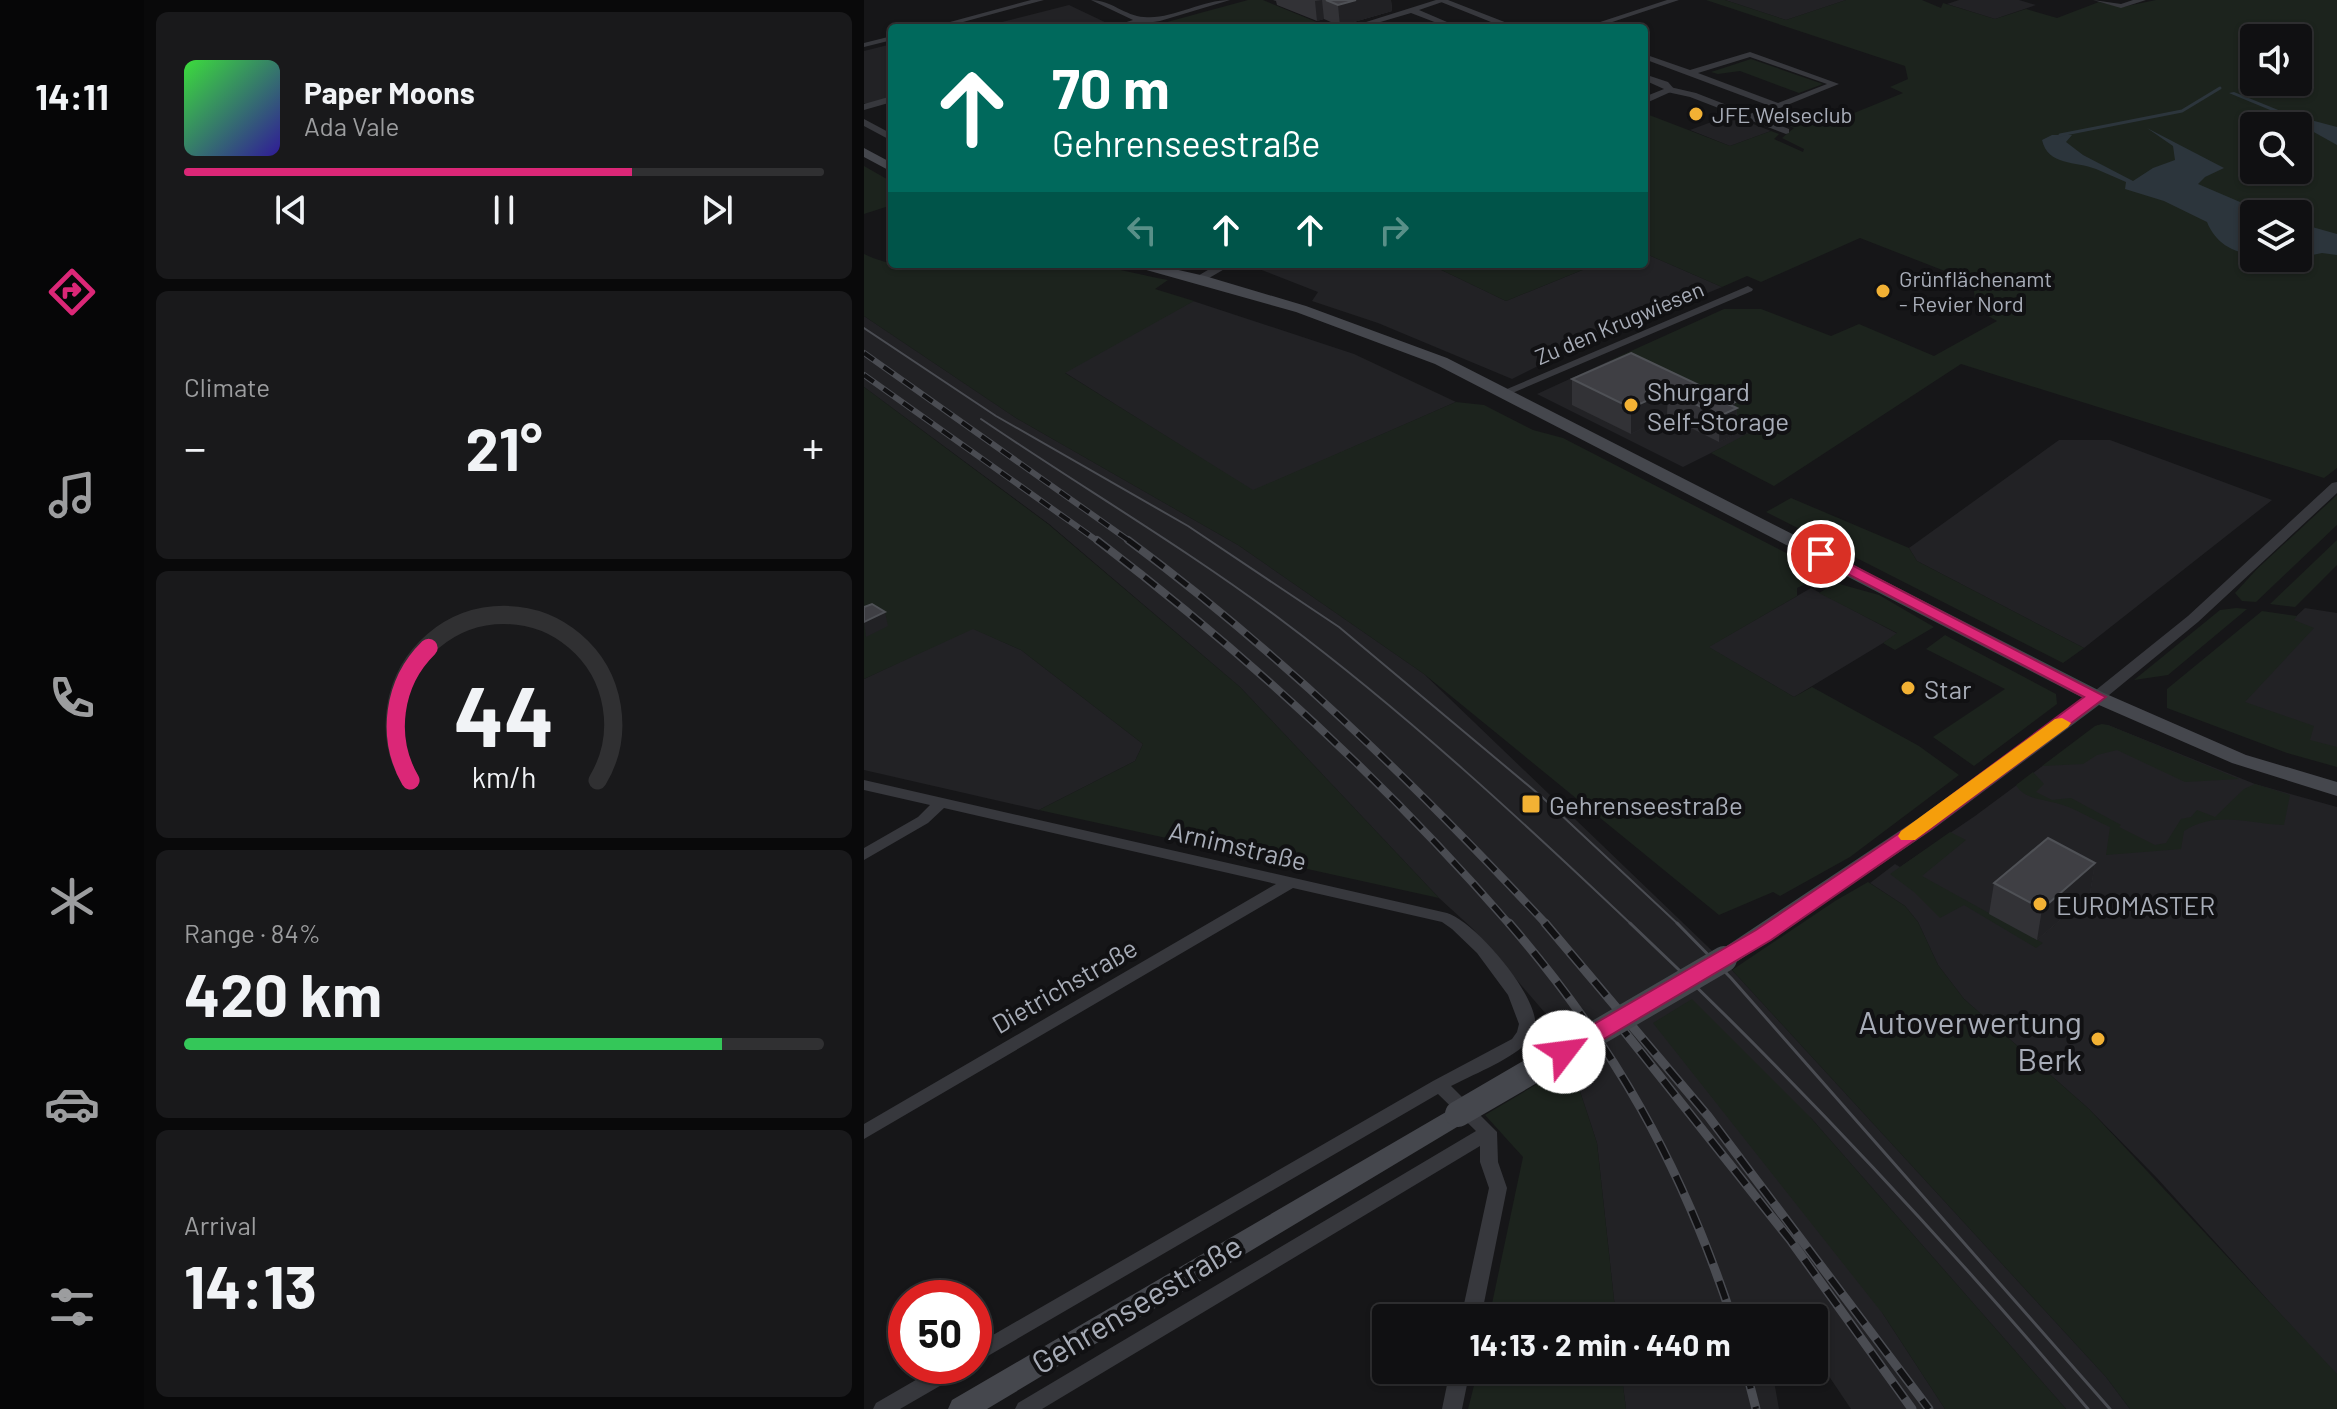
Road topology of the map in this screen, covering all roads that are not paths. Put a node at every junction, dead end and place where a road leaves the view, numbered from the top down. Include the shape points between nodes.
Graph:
1 (1040, 0) edge
2 (1095, 0) edge
3 (1226, 0) edge
4 (1442, 0) edge
5 (1675, 0) edge
6 (2097, 0) edge
7 (2142, 0) edge
8 (1411, 10) junction
9 (1141, 20) junction
10 (947, 24) edge
11 (1125, 24) edge
12 (1364, 24) edge
13 (1447, 24) edge
14 (1505, 24) edge
15 (1599, 24) edge
16 (888, 39) edge
17 (864, 45) edge
18 (1648, 57) edge
19 (1691, 73) junction
20 (1648, 78) edge
21 (1670, 90) junction
22 (888, 100) edge
23 (1648, 100) edge
24 (1778, 106) junction
25 (864, 107) edge
26 (1750, 117) junction
27 (864, 122) edge
28 (1786, 131) dead end
29 (888, 136) edge
30 (864, 152) edge
31 (888, 166) edge
32 (1150, 268) edge
33 (1220, 268) edge
34 (1200, 279) junction
35 (1748, 289) dead end
36 (1506, 392) junction
37 (2337, 486) edge
38 (2097, 697) junction
39 (864, 785) edge
40 (2337, 789) edge
41 (941, 803) junction
42 (864, 855) edge
43 (1290, 883) junction
44 (1518, 1043) joint
45 (1439, 1085) junction
46 (864, 1132) edge
47 (1488, 1132) junction
48 (1474, 1304) edge
49 (992, 1346) edge
50 (926, 1384) edge
51 (1457, 1384) edge
52 (883, 1409) edge
53 (962, 1409) edge
54 (1025, 1409) edge
55 (1452, 1409) edge

1 - 10 street
2 - 9 street
3 - 9 street
4 - 8 street
4 - 14 street
5 - 15 street
6 - 7 street via 2121,6
8 - 12 street
8 - 13 street
9 - 11 street
16 - 17 street
18 - 19 street
19 - 24 street
19 - 24 street via 1750,54 1835,84
20 - 21 street
21 - 23 street
21 - 26 street
22 - 25 street
24 - 26 street
26 - 28 street
27 - 29 street
30 - 31 main road
32 - 34 main road
33 - 34 street
34 - 36 main road via 1346,324
35 - 36 street, Zu den Krugwiesen
36 - 38 main road
37 - 38 street via 2193,619
38 - 40 main road via 2239,759
38 - 53 main road, Gehrenseestraße, bridge via 1924,825 1724,959
39 - 41 street, Arnimstraße
41 - 42 street via 923,820
41 - 43 street, Arnimstraße
43 - 44 street, Arnimstraße via 1459,924 1522,1007 1527,1032
43 - 46 street, Dietrichstraße
44 - 45 street, Gehrenseestraße
45 - 47 street
45 - 49 street, Gehrenseestraße
47 - 48 street via 1489,1162 1498,1188
47 - 54 street, Gehrenseestraße
50 - 52 street
51 - 55 street

